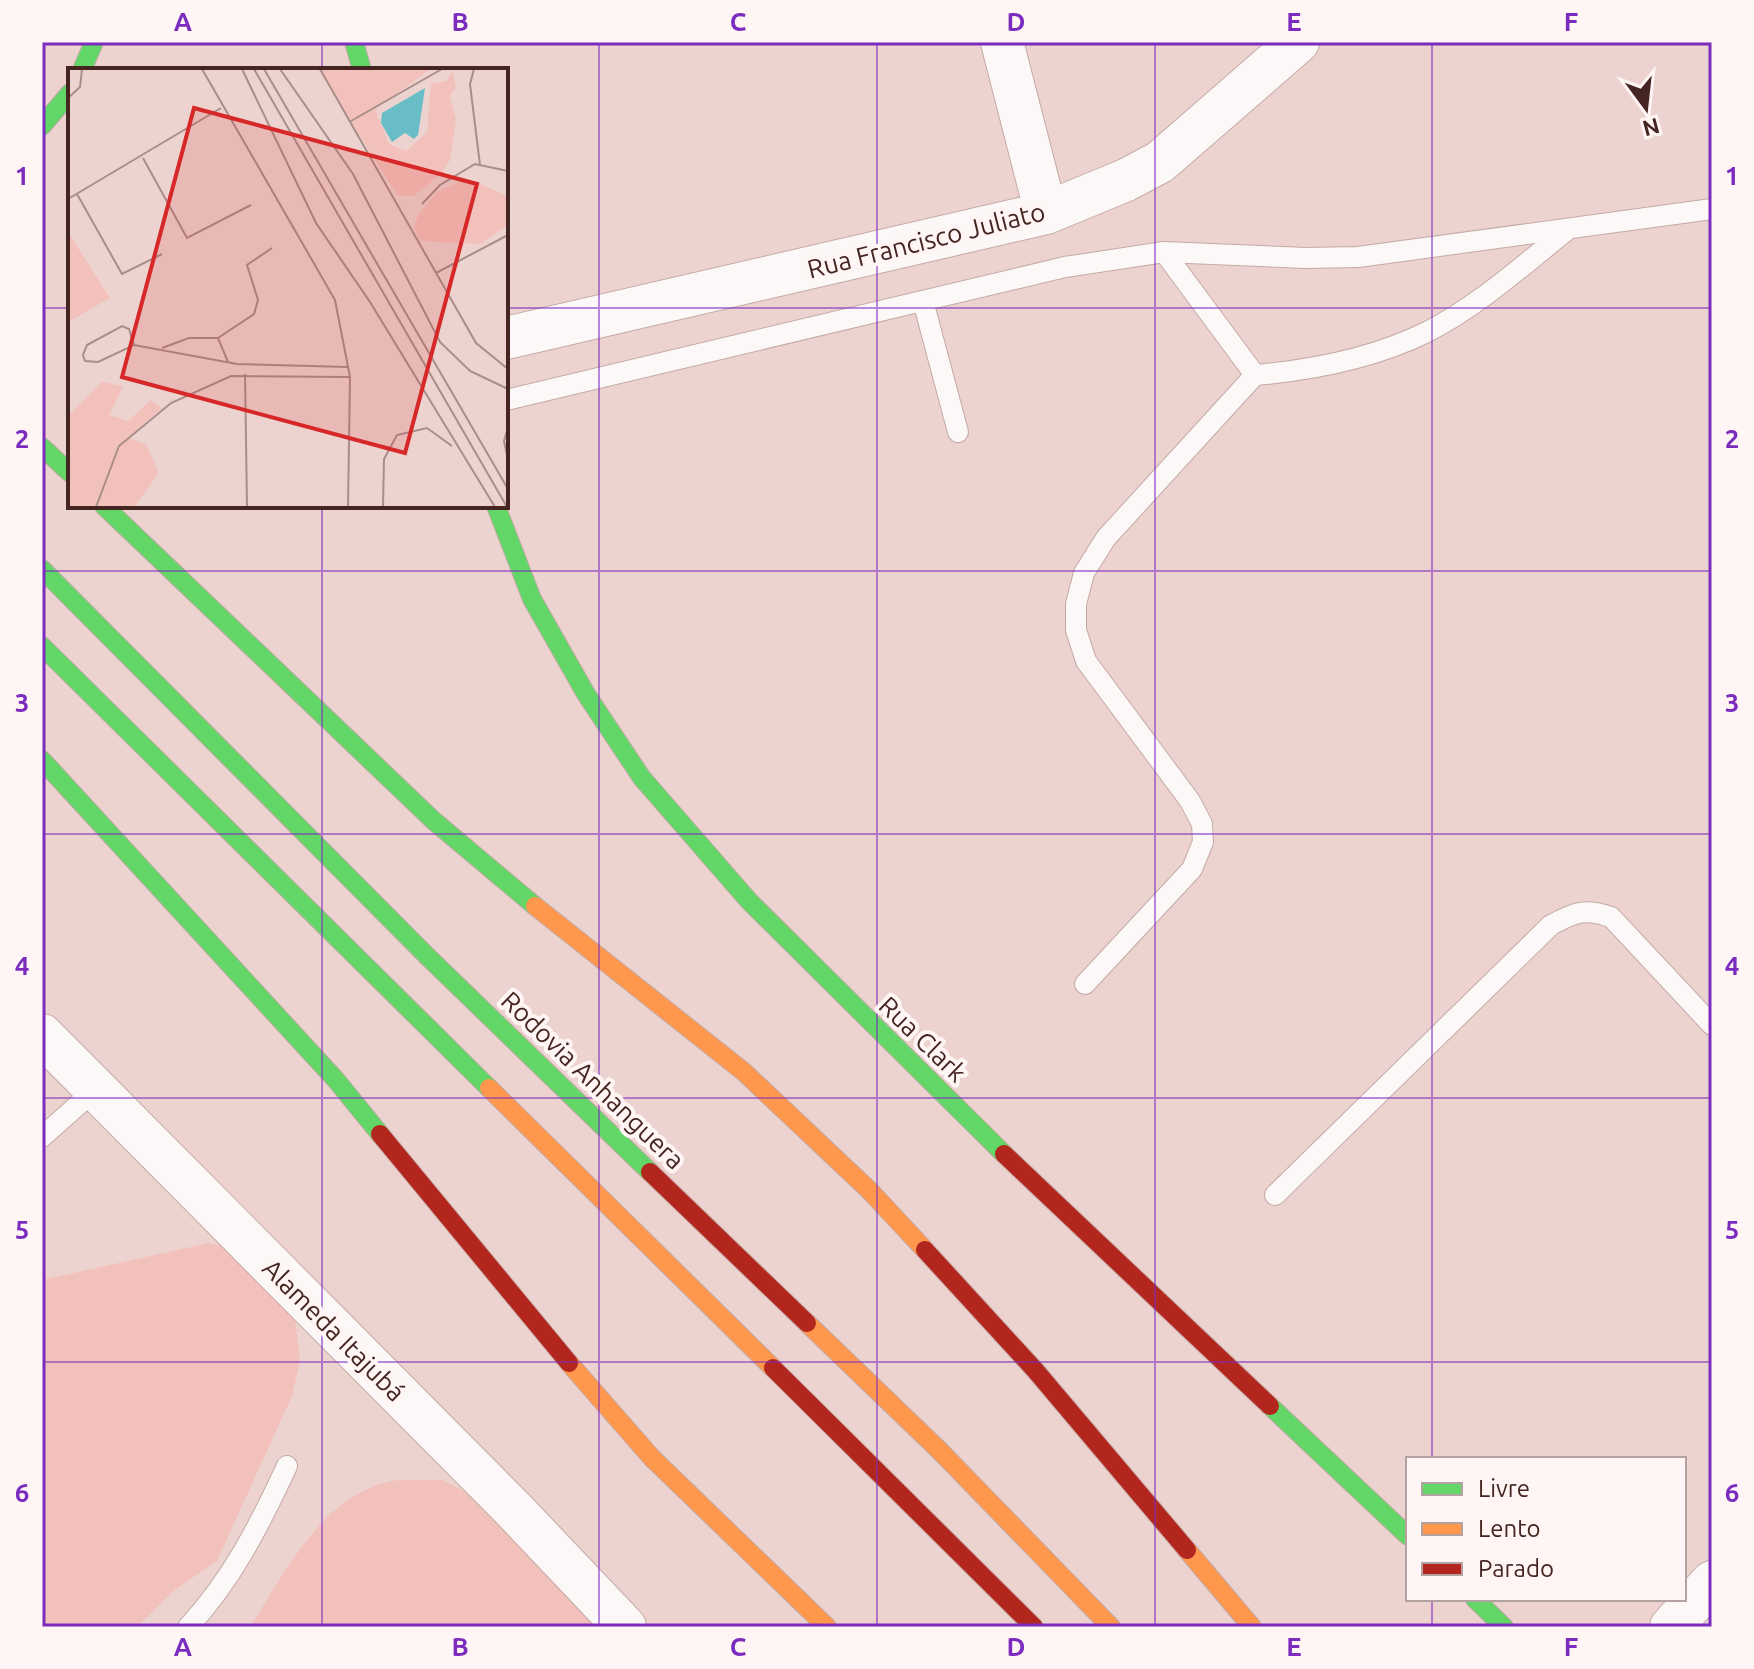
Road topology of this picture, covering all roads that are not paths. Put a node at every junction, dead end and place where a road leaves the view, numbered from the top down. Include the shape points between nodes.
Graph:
1 (94, 42) edge
2 (354, 42) edge
3 (1002, 42) edge
4 (1298, 42) edge
5 (83, 68) edge
6 (361, 68) edge
7 (68, 95) edge
8 (42, 126) edge
9 (1712, 209) edge
10 (1046, 213) junction
11 (1566, 230) junction
12 (1164, 252) junction
13 (923, 301) junction
14 (508, 338) edge
15 (1255, 375) junction
16 (508, 400) edge
17 (958, 432) dead end
18 (42, 447) edge
19 (68, 471) edge
20 (106, 508) edge
21 (497, 508) edge
22 (42, 569) edge
23 (42, 646) edge
24 (42, 760) edge
25 (1085, 984) dead end
26 (1712, 1025) edge
27 (42, 1035) edge
28 (96, 1089) junction
29 (42, 1137) edge
30 (1275, 1195) dead end
31 (287, 1466) dead end
32 (1406, 1534) edge
33 (1712, 1582) edge
34 (1477, 1601) edge
35 (188, 1627) edge
36 (625, 1627) edge
37 (827, 1627) edge
38 (1034, 1627) edge
39 (1111, 1627) edge
40 (1252, 1627) edge
41 (1504, 1627) edge
42 (1671, 1627) edge

1 - 5 main road
2 - 6 main road
3 - 10 street
4 - 10 street, Rua Francisco Juliato via 1160,162
7 - 8 main road
9 - 11 lane
10 - 14 street, Rua Francisco Juliato
11 - 12 lane via 1358,257
11 - 15 lane via 1479,300 1428,331 1378,353
12 - 13 lane via 1065,267
12 - 15 lane
13 - 16 lane
13 - 17 lane
15 - 25 lane via 1106,538 1084,573 1076,630 1086,661 1190,801 1202,824 1203,842 1192,869
18 - 19 main road
20 - 40 main road via 434,821 744,1072 870,1191 1035,1370
21 - 32 main road, Rua Clark via 532,599 586,694 642,778 749,901 1101,1248
22 - 39 main road, Rodovia Anhanguera via 427,956 940,1451
23 - 38 main road
24 - 37 main road via 336,1080 652,1458
26 - 30 lane via 1611,917 1592,910 1570,914 1551,925
27 - 28 street, Alameda Itajubá
28 - 29 lane
28 - 36 street, Alameda Itajubá
31 - 35 lane via 232,1571
33 - 42 street
34 - 41 main road

